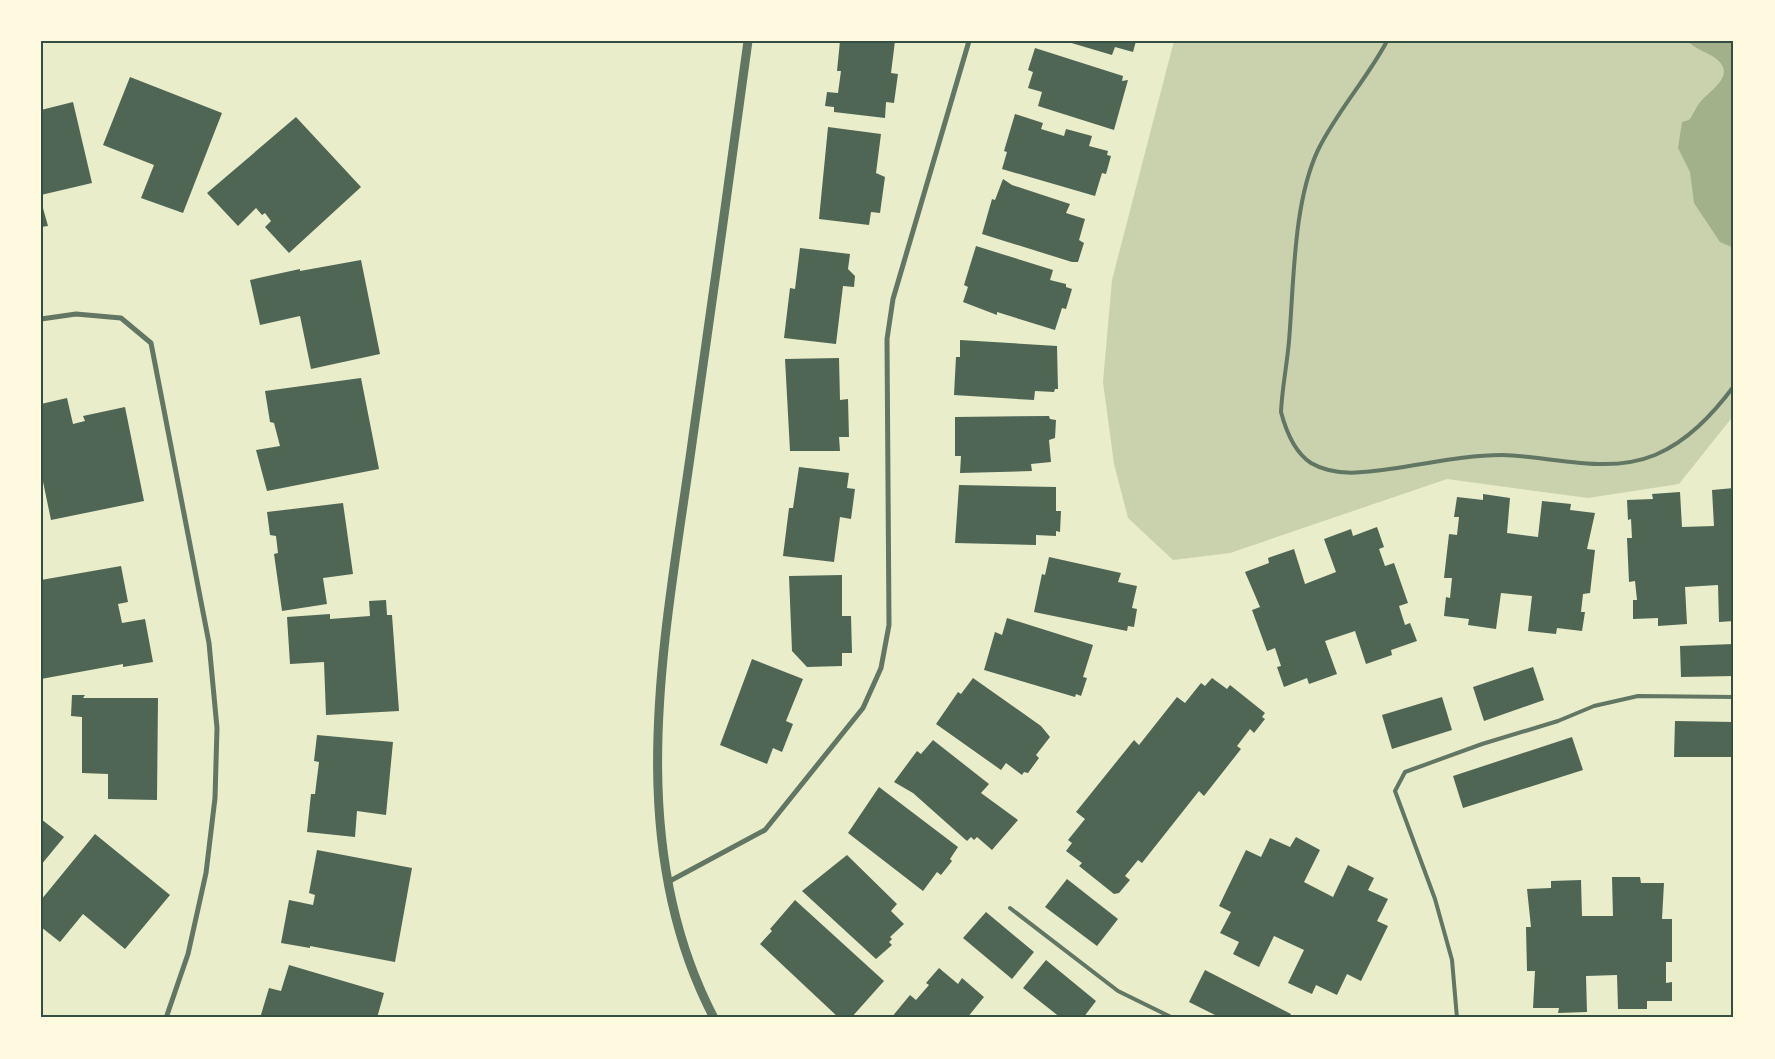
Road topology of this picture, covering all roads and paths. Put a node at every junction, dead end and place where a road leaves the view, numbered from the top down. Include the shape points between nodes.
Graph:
1 (748, 41) edge
2 (969, 41) edge
3 (1387, 41) edge
4 (41, 319) edge
5 (1734, 386) edge
6 (1734, 697) edge
7 (668, 882) junction
8 (1010, 908) dead end
9 (166, 1018) edge
10 (714, 1018) edge
11 (1173, 1018) edge
12 (1457, 1018) edge

1 - 7 street via 658,714 657,798
2 - 7 street via 893,299 886,339 889,625 882,668 864,708 765,830
3 - 5 lane via 1318,151 1301,211 1281,412 1286,432 1296,449 1311,463 1338,472 1362,472 1500,455 1574,462 1633,462 1655,455 1694,430
4 - 9 street via 76,314 121,318 151,343 209,644 217,728 215,798 206,873 188,954
6 - 12 lane via 1638,696 1594,706 1405,772 1395,791 1435,900 1452,960
7 - 10 street via 679,935
8 - 11 lane via 1118,991

